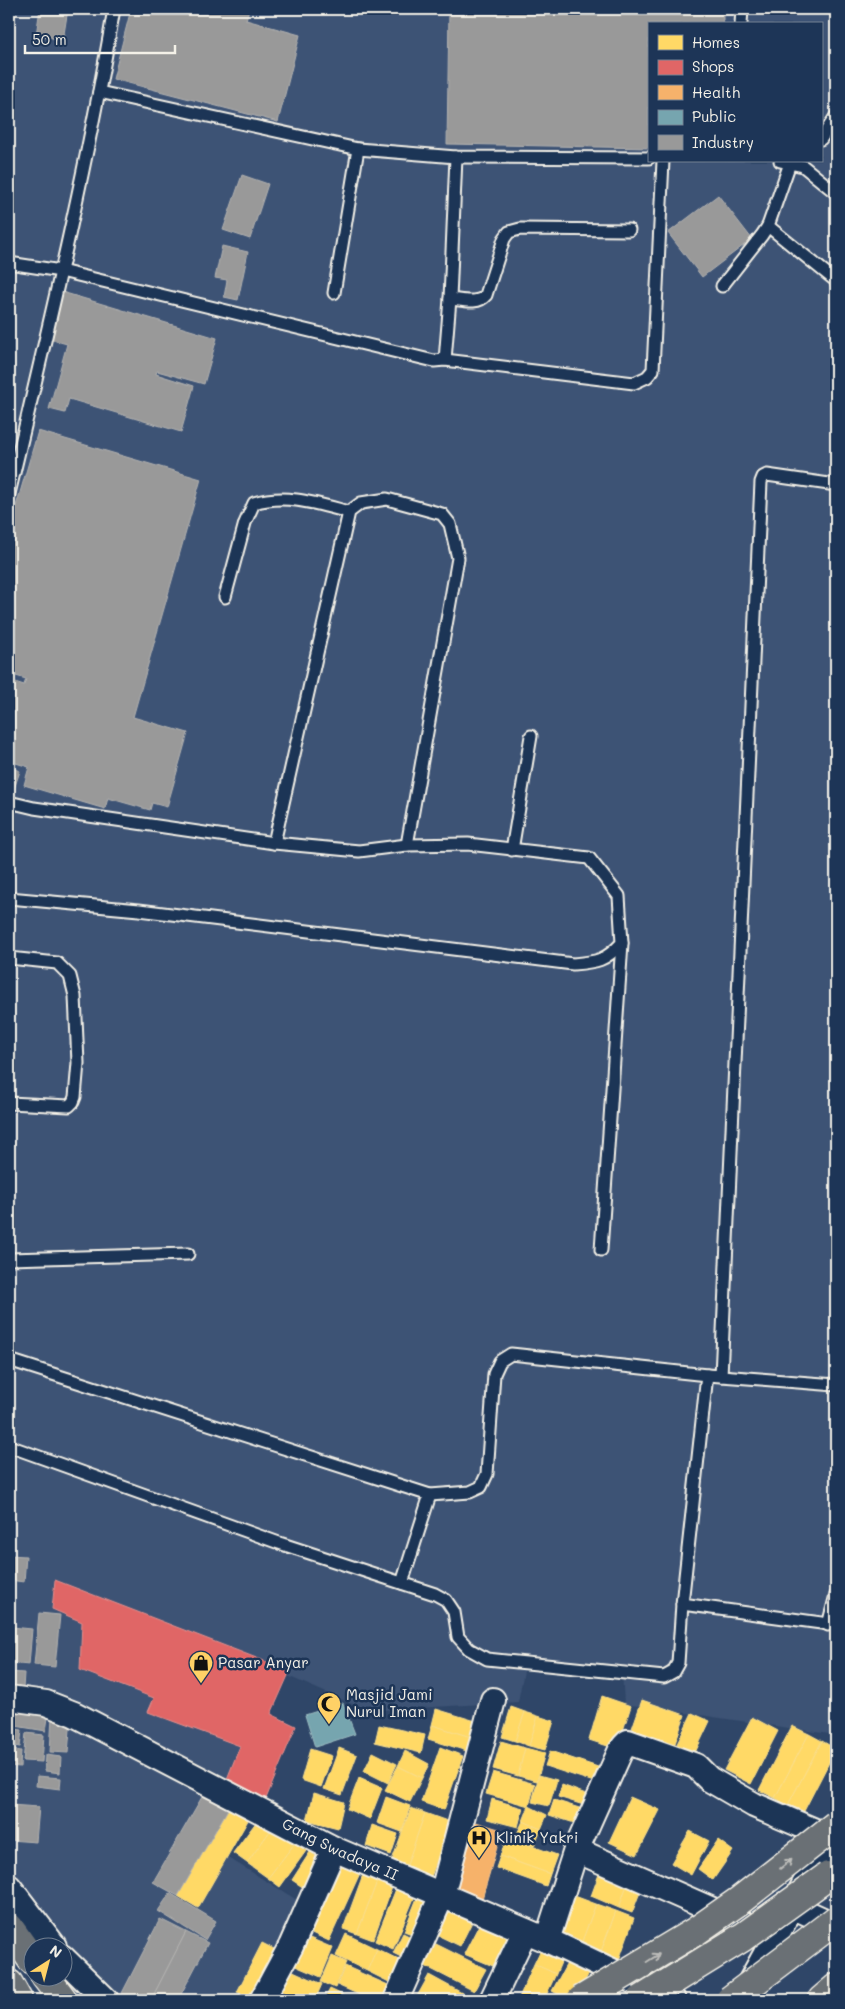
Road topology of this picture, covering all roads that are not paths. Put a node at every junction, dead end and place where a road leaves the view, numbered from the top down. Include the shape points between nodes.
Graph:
1 (114, 9) edge
2 (742, 9) edge
3 (741, 22) edge
4 (99, 92) junction
5 (836, 116) edge
6 (822, 137) edge
7 (358, 149) junction
8 (456, 157) junction
9 (648, 158) edge
10 (663, 162) edge
11 (785, 162) edge
12 (805, 164) edge
13 (836, 193) edge
14 (768, 226) junction
15 (629, 230) dead end
16 (9, 263) edge
17 (61, 271) junction
18 (836, 280) edge
19 (722, 286) dead end
20 (334, 293) dead end
21 (450, 299) junction
22 (444, 360) junction
23 (836, 485) edge
24 (9, 494) edge
25 (349, 512) junction
26 (225, 598) dead end
27 (531, 736) dead end
28 (9, 802) edge
29 (274, 843) junction
30 (407, 845) junction
31 (512, 850) junction
32 (9, 898) edge
33 (622, 943) junction
34 (9, 958) edge
35 (9, 1103) edge
36 (601, 1250) dead end
37 (188, 1254) dead end
38 (9, 1259) edge
39 (9, 1360) edge
40 (708, 1375) junction
41 (721, 1376) junction
42 (836, 1385) edge
43 (9, 1446) edge
44 (430, 1495) junction
45 (402, 1583) junction
46 (836, 1595) edge
47 (682, 1604) junction
48 (832, 1625) edge
49 (9, 1698) edge
50 (493, 1700) dead end
51 (834, 1834) edge
52 (334, 1849) junction
53 (576, 1850) junction
54 (832, 1873) edge
55 (9, 1887) edge
56 (442, 1895) junction
57 (792, 1906) junction
58 (836, 1923) edge
59 (9, 1927) edge
60 (525, 1931) junction
61 (46, 1936) edge
62 (774, 1937) junction
63 (547, 1940) junction
64 (22, 1946) edge
65 (72, 1967) edge
66 (9, 1984) edge
67 (52, 1986) edge
68 (836, 1988) edge
69 (646, 1997) edge
70 (18, 2000) edge
71 (63, 2000) edge
72 (106, 2000) edge
73 (262, 2000) edge
74 (396, 2000) edge
75 (492, 2000) edge
76 (581, 2000) edge
77 (673, 2000) edge
78 (730, 2000) edge
79 (740, 2000) edge
80 (748, 2000) edge
81 (822, 2000) edge

1 - 4 lane
2 - 3 lane
4 - 7 lane
4 - 17 lane
5 - 6 lane
7 - 8 lane
7 - 20 lane
8 - 9 lane
8 - 21 lane
10 - 22 lane via 652,370 647,377 634,383
11 - 12 lane
11 - 14 lane
12 - 13 lane
14 - 18 lane
14 - 19 lane
15 - 21 lane via 520,229 509,232 482,300
16 - 17 lane
17 - 22 lane via 434,361
17 - 24 lane
21 - 22 lane
23 - 41 lane via 767,474 761,482
25 - 26 lane via 296,499 268,498 254,503 245,523
25 - 29 lane
25 - 30 lane via 361,503 387,499 442,514 450,524 458,558
27 - 31 lane
28 - 29 lane
29 - 30 lane via 359,851
30 - 31 lane via 468,844
31 - 33 lane via 589,858 619,896
32 - 33 lane via 139,910 573,964 609,957
33 - 36 lane
34 - 35 lane via 56,963 70,976 75,996 78,1063 75,1097 69,1106
37 - 38 lane
39 - 44 lane
40 - 41 lane
40 - 44 lane via 510,1354 500,1361 494,1374 487,1474 481,1487 470,1492
40 - 47 lane
41 - 42 lane
43 - 45 lane via 279,1543
44 - 45 lane
45 - 47 lane via 446,1600 454,1612 458,1637 469,1650 486,1659 664,1677 673,1672 678,1663
46 - 48 lane
47 - 48 lane
49 - 52 street, Gang Swadaya II via 46,1703 74,1714
50 - 56 street
51 - 53 street via 754,1805 710,1779 696,1766 628,1742 620,1752
51 - 57 street
76 -> 51 highway, bridge via 696,1931
52 - 56 street, Gang Swadaya II
52 - 73 street via 291,1946
53 - 62 street
53 - 63 street
54 - 69 highway, bridge via 743,1937
55 - 61 street
56 - 60 street, Gang Swadaya II
56 - 74 street
57 - 58 street
57 - 62 street
58 - 78 highway, bridge
58 - 80 highway, bridge
59 - 64 highway
60 - 63 street, Gang Swadaya II
60 - 75 street
62 - 79 street
63 - 69 street, Gang Swadaya II
65 - 72 street
66 - 70 highway
67 - 71 highway
68 - 81 highway
69 - 77 street, Gang Swadaya II

